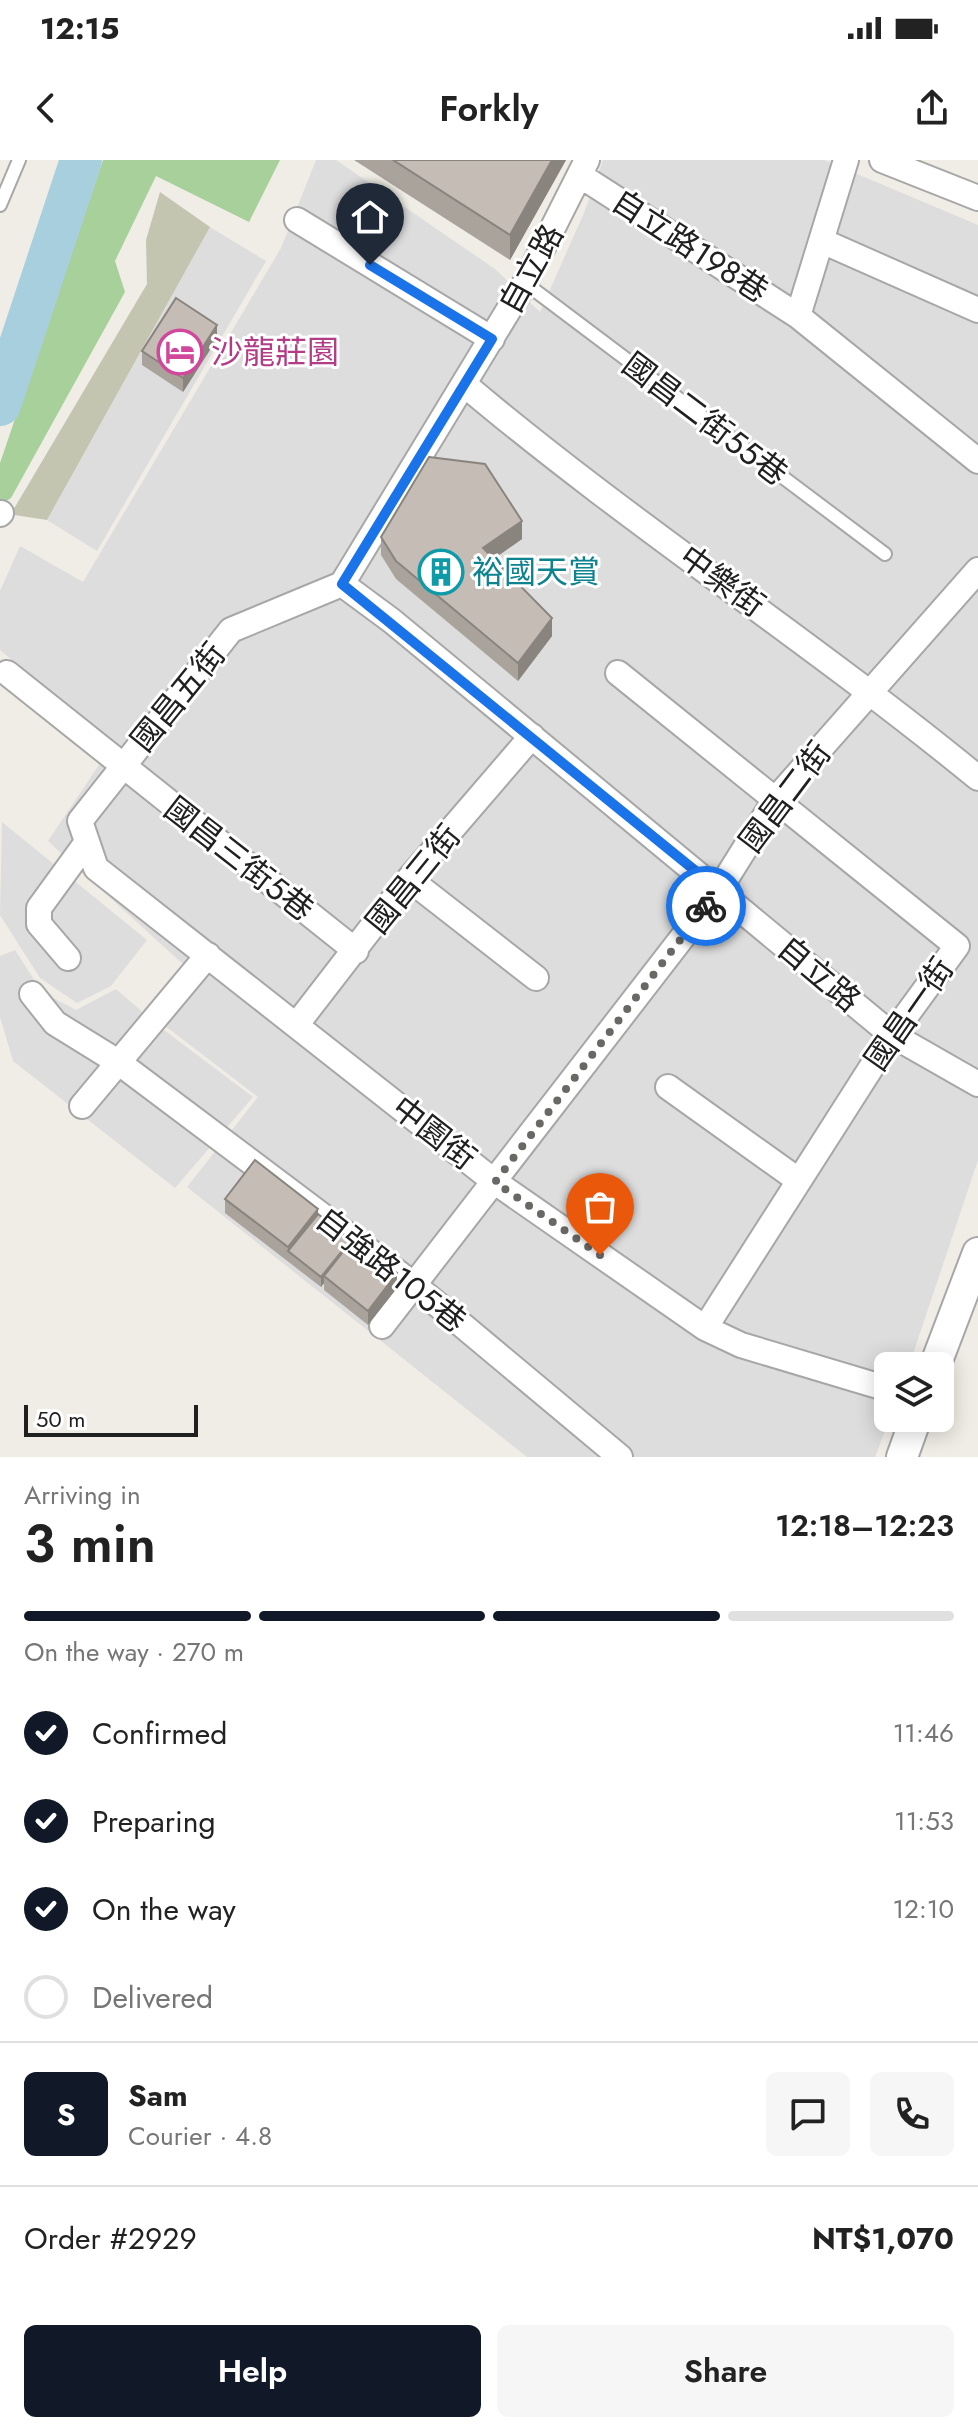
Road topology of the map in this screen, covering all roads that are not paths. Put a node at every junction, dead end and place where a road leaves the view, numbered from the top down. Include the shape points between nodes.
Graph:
1 (19, 160) edge
2 (846, 160) edge
3 (882, 160) edge
4 (584, 168) edge
5 (978, 198) edge
6 (0, 205) edge
7 (297, 220) dead end
8 (822, 241) junction
9 (525, 283) junction
10 (978, 310) edge
11 (798, 316) junction
12 (492, 339) junction
13 (465, 385) junction
14 (978, 461) edge
15 (885, 554) dead end
16 (978, 570) edge
17 (342, 584) junction
18 (7, 673) dead end
19 (618, 673) dead end
20 (872, 691) junction
21 (532, 736) junction
22 (122, 767) junction
23 (978, 778) edge
24 (775, 800) junction
25 (84, 832) junction
26 (409, 879) junction
27 (719, 890) junction
28 (356, 951) junction
29 (208, 955) junction
30 (68, 958) dead end
31 (536, 978) dead end
32 (32, 994) dead end
33 (297, 1024) junction
34 (892, 1035) junction
35 (118, 1062) junction
36 (978, 1084) edge
37 (668, 1087) dead end
38 (82, 1106) dead end
39 (798, 1180) junction
40 (495, 1182) junction
41 (978, 1253) edge
42 (413, 1284) junction
43 (382, 1326) dead end
44 (705, 1328) junction
45 (940, 1352) edge
46 (874, 1385) edge
47 (911, 1432) edge
48 (620, 1457) edge
49 (902, 1457) edge

1 - 6 lane
2 - 8 street, 自立路198巷
3 - 5 street
4 - 9 street, 自立路
4 - 11 street, 自立路198巷
7 - 12 street
8 - 10 street
8 - 11 street, 自立路198巷
9 - 12 street, 自立路
9 - 15 lane, 國昌二街55巷
11 - 14 street, 自立路198巷
12 - 13 street, 自立路
13 - 17 street, 自立路
13 - 20 street, 中樂街 via 526,436
16 - 20 street, 國昌二街
17 - 21 street, 自立路
17 - 22 street, 國昌五街 via 231,630
18 - 22 street, 國昌三街5巷
19 - 24 street, 國昌一街
20 - 23 street, 中樂街
20 - 24 street, 國昌二街
21 - 26 street, 國昌三街
21 - 27 street, 自立路
22 - 25 street, 國昌五街
22 - 28 street, 國昌三街5巷
24 - 27 street, 國昌二街
24 - 34 street, 國昌一街 via 957,946
25 - 29 street, 中園街 via 96,868
25 - 30 street, 國昌五街 via 39,908 39,924
26 - 28 street, 國昌三街
26 - 31 street
27 - 34 street, 自立路
27 - 40 street, 國昌二街
28 - 33 street, 國昌三街
29 - 33 street, 中園街
29 - 35 street
32 - 35 street, 自強路105巷 via 55,1023
33 - 40 street, 中園街
34 - 36 street, 自立路
34 - 39 street, 國昌一街
35 - 38 street
35 - 42 street, 自強路105巷
37 - 39 street
39 - 44 street, 國昌一街
40 - 42 street, 國昌二街
40 - 44 street, 中園街
41 - 45 street
42 - 43 street, 國昌二街
42 - 48 street, 自強路105巷
44 - 46 street, 中園街 via 741,1345
47 - 49 street

